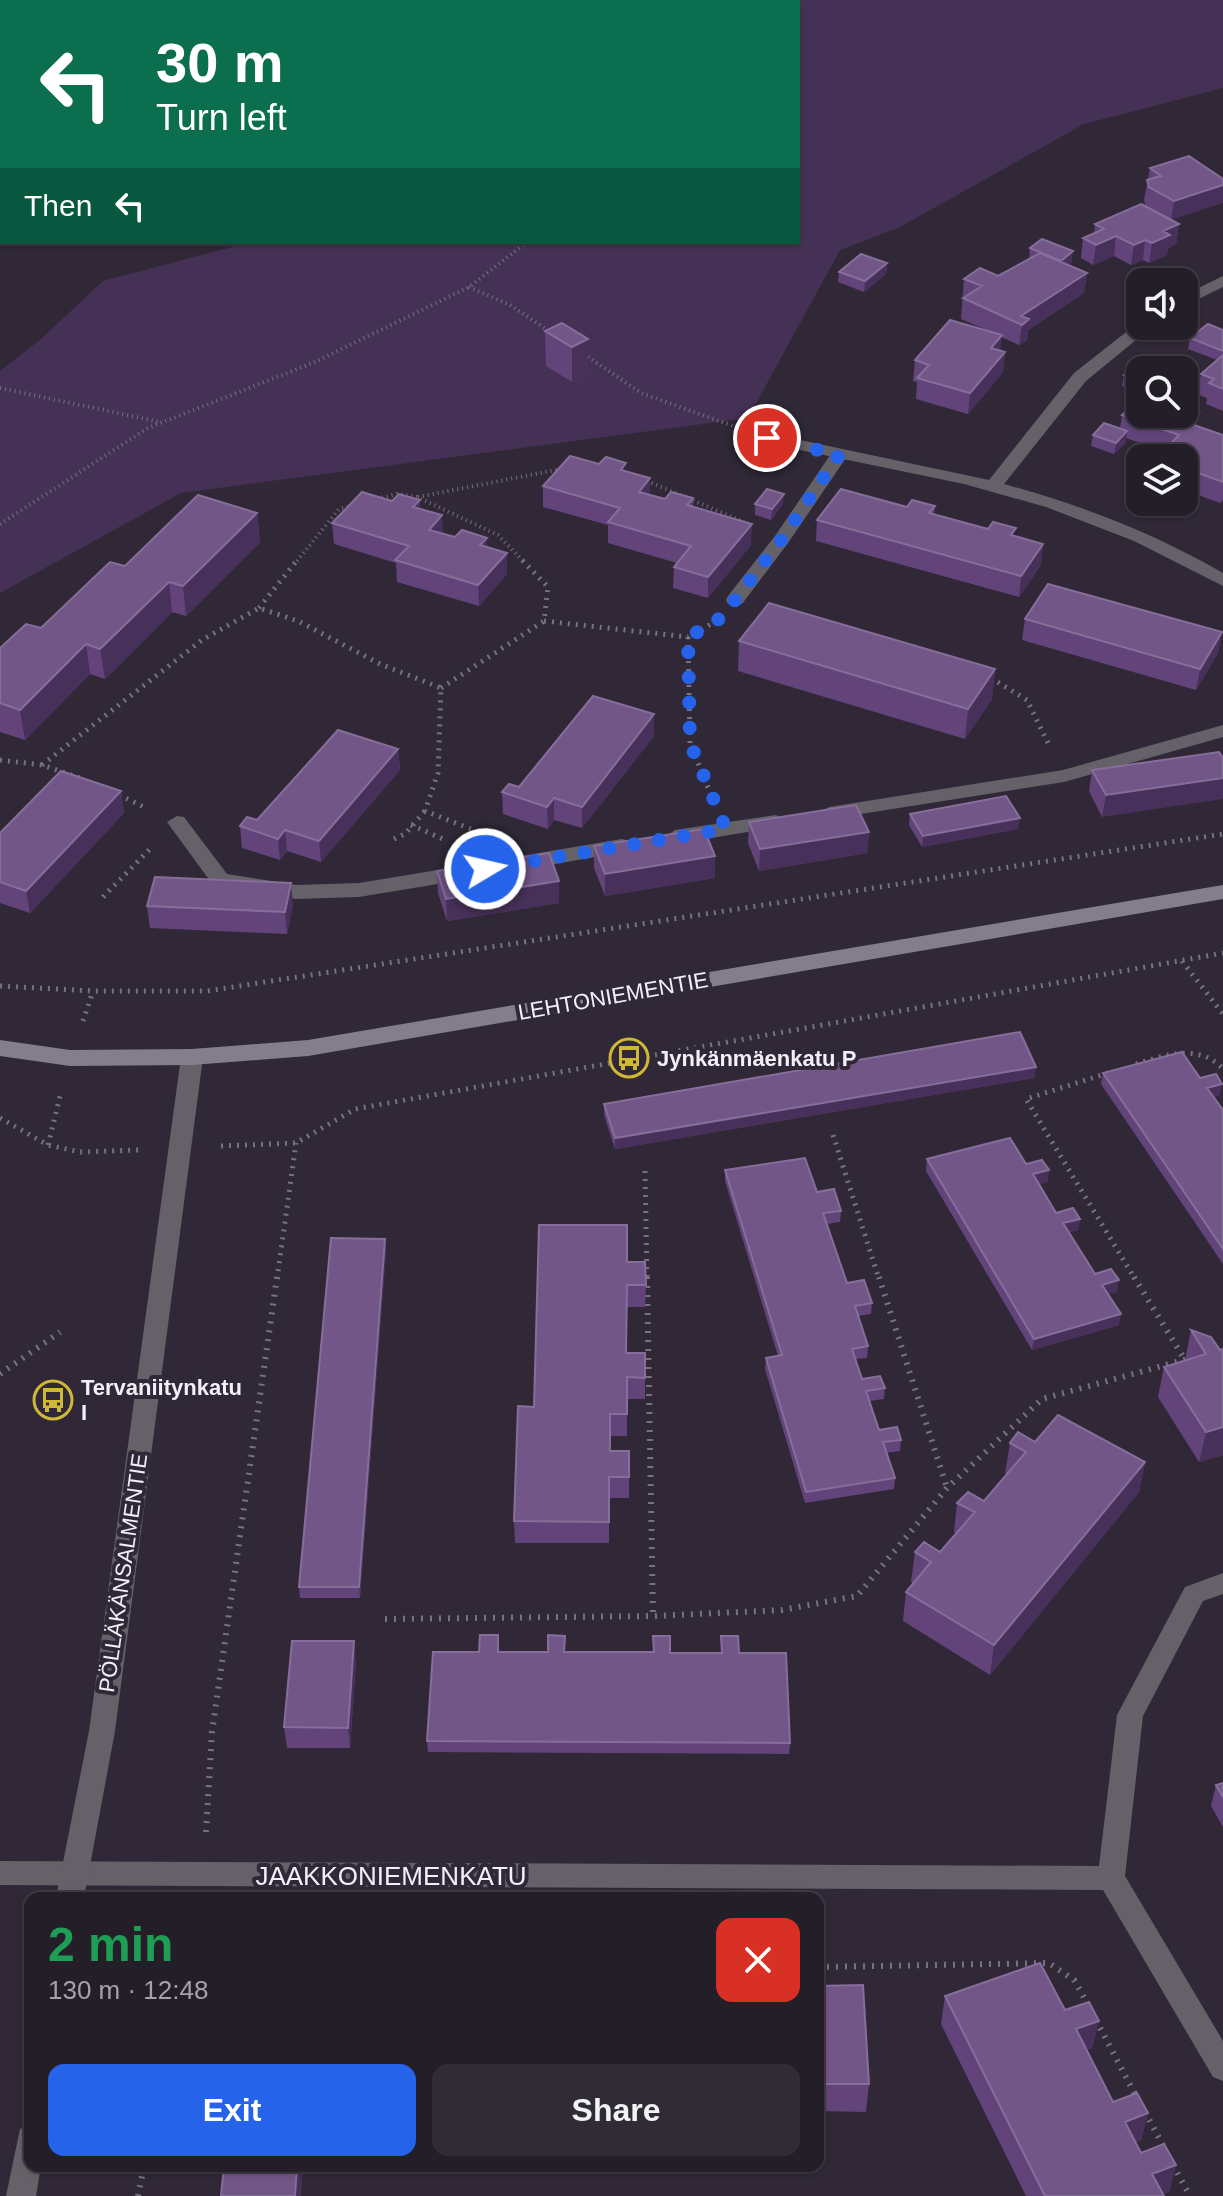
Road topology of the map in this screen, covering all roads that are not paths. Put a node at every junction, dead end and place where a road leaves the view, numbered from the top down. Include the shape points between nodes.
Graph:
1 (1223, 281) edge
2 (1198, 294) edge
3 (1127, 340) edge
4 (767, 438) road end
5 (839, 455) junction
6 (993, 486) junction
7 (1223, 581) edge
8 (735, 600) road end
9 (1223, 731) edge
10 (177, 822) road end
11 (1223, 892) edge
12 (0, 1048) edge
13 (192, 1057) junction
14 (1223, 1583) edge
15 (0, 1873) edge
16 (1111, 1878) junction
17 (72, 1887) edge
18 (1223, 2068) edge
19 (25, 2172) edge
20 (21, 2196) edge

1 - 2 street
3 - 6 street via 1080,377
4 - 5 street
5 - 6 street
5 - 8 street
6 - 7 street via 1133,533
9 - 10 street via 1064,776 359,890 296,892 220,880
11 - 13 main road, LEHTONIEMENTIE via 308,1048
12 - 13 main road, LEHTONIEMENTIE via 70,1058
13 - 17 street, PÖLLÄKÄNSALMENTIE via 102,1731
14 - 16 street via 1194,1594 1130,1715
15 - 17 street, JAAKKONIEMENKATU
16 - 17 street, JAAKKONIEMENKATU via 203,1875
16 - 18 street
19 - 20 street

